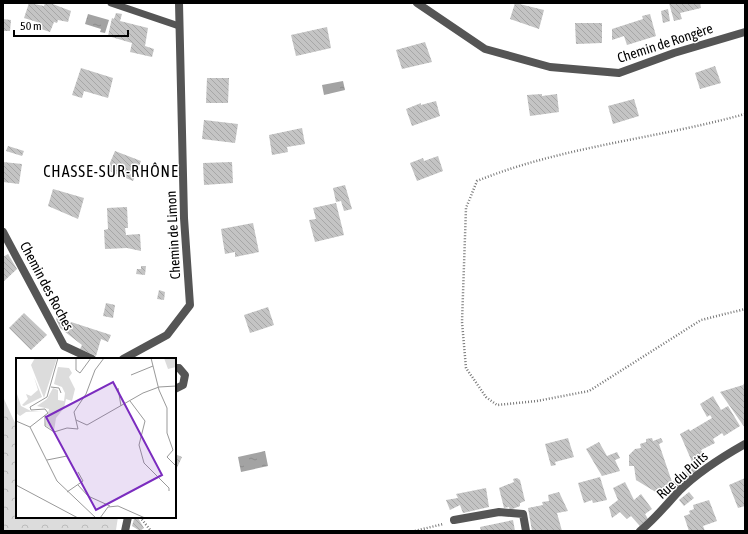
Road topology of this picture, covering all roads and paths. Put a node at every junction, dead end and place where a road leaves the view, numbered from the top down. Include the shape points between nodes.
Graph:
1 (111, 3) edge
2 (179, 3) edge
3 (418, 3) edge
4 (179, 26) junction
5 (745, 32) edge
6 (745, 114) edge
7 (3, 232) edge
8 (745, 309) edge
9 (90, 358) edge
10 (125, 358) edge
11 (176, 368) edge
12 (176, 388) edge
13 (745, 444) edge
14 (128, 518) edge
15 (141, 518) edge
16 (454, 520) joint
17 (126, 531) edge
18 (151, 531) edge
19 (415, 531) edge
20 (526, 531) edge
21 (640, 531) edge

1 - 4 lane
2 - 4 street, Chemin de Limon
3 - 5 street, Chemin de Rongère via 485,49 550,67 611,73 619,73
4 - 10 street, Chemin de Limon via 184,211 190,306 167,335
6 - 8 path via 569,153 511,168 477,181 466,208 462,322 466,368 486,397 497,404 537,401 589,391 701,320
7 - 9 street, Chemin des Roches via 64,346
11 - 12 street via 185,375 182,385
13 - 21 street, Rue du Puits via 723,456 680,490 656,518
14 - 17 street
15 - 18 path
16 - 19 path
16 - 20 street via 499,512 523,514

